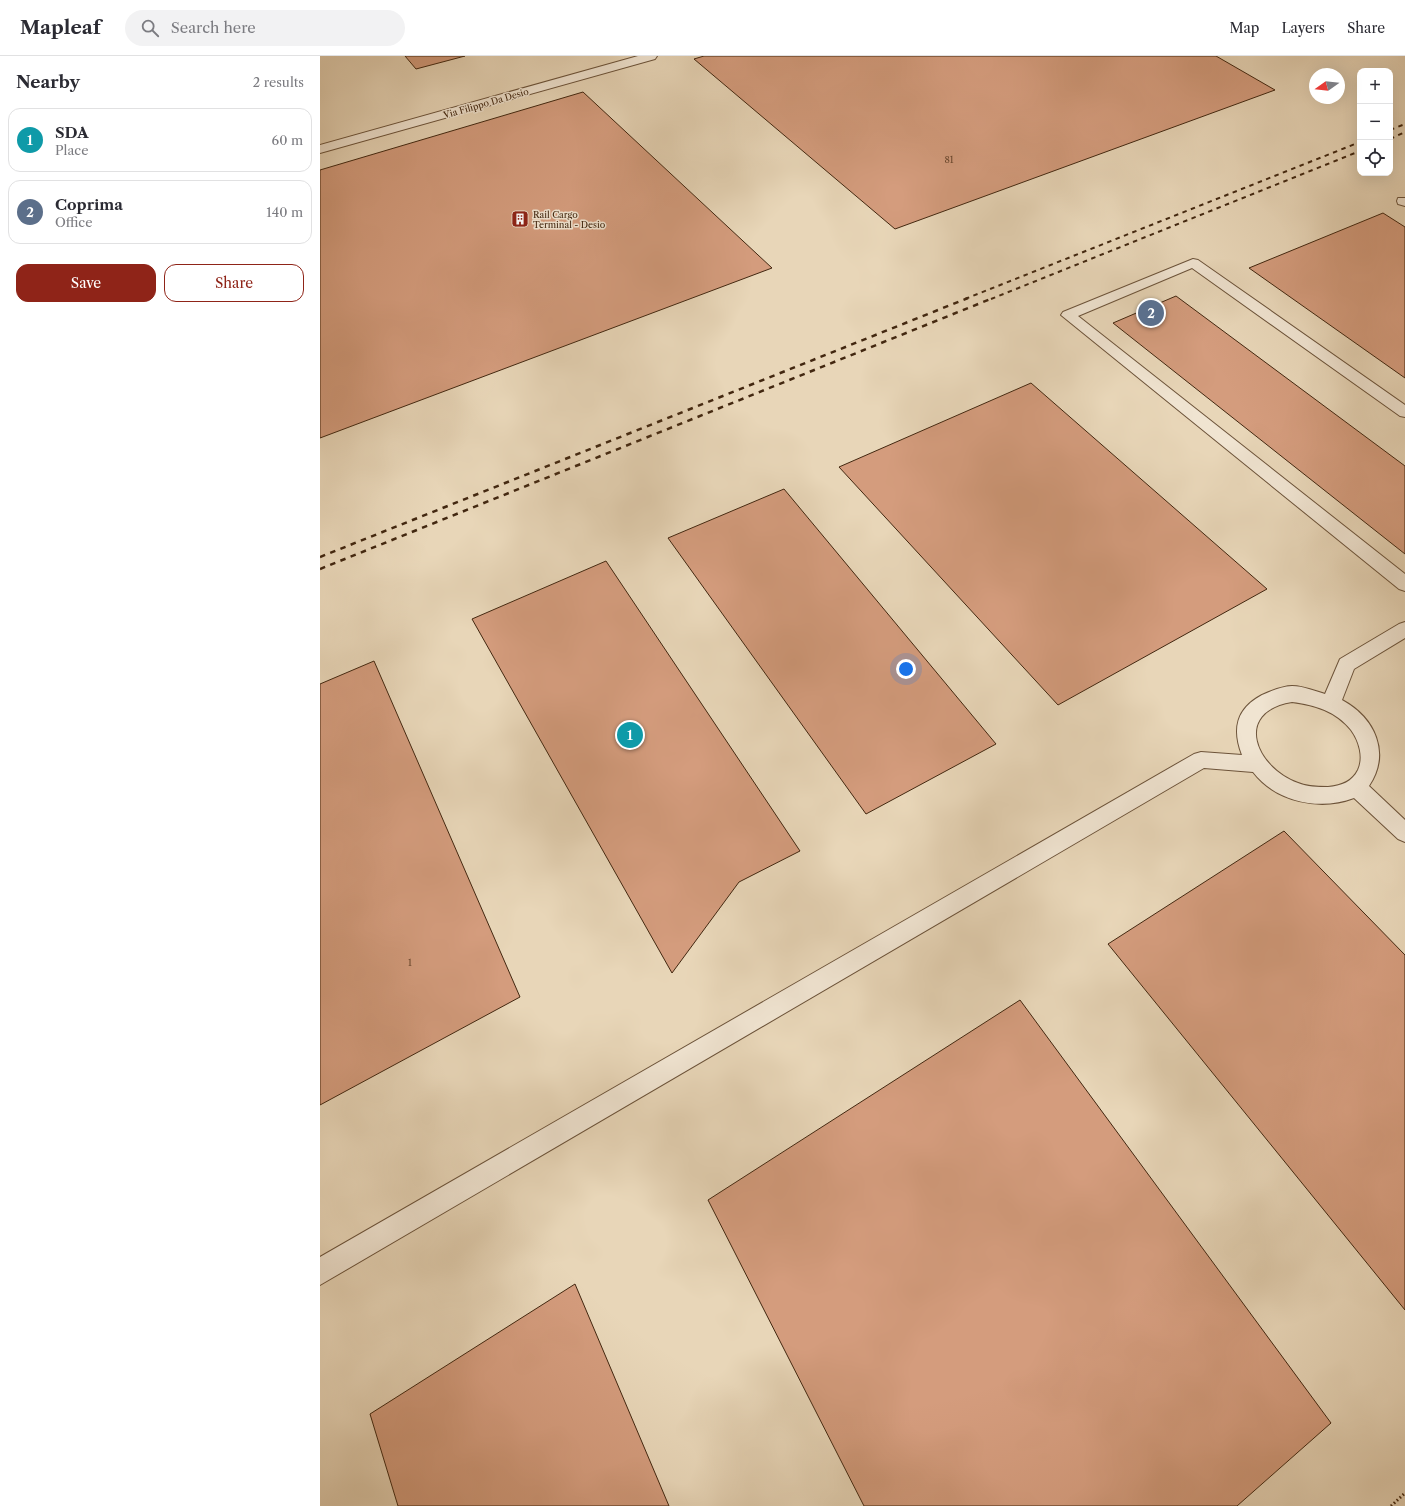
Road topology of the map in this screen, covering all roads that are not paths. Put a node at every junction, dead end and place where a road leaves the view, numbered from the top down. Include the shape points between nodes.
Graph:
1 (651, 56) edge
2 (320, 149) edge
3 (1405, 412) edge
4 (1405, 584) edge
5 (1405, 629) edge
6 (1331, 703) junction
7 (1256, 764) junction
8 (1356, 787) junction
9 (1405, 833) edge
10 (320, 1272) edge

1 - 2 street, Via Filippo Da Desio
3 - 4 lane via 1193,263 1068,315
5 - 6 lane via 1347,664
6 - 7 lane via 1312,696 1292,694 1274,697 1259,705 1249,717 1245,732 1248,748
6 - 8 lane via 1348,714 1361,728 1369,744 1371,760 1366,775
7 - 8 lane via 1286,788 1305,794 1342,794
7 - 10 lane via 1201,760
8 - 9 lane

